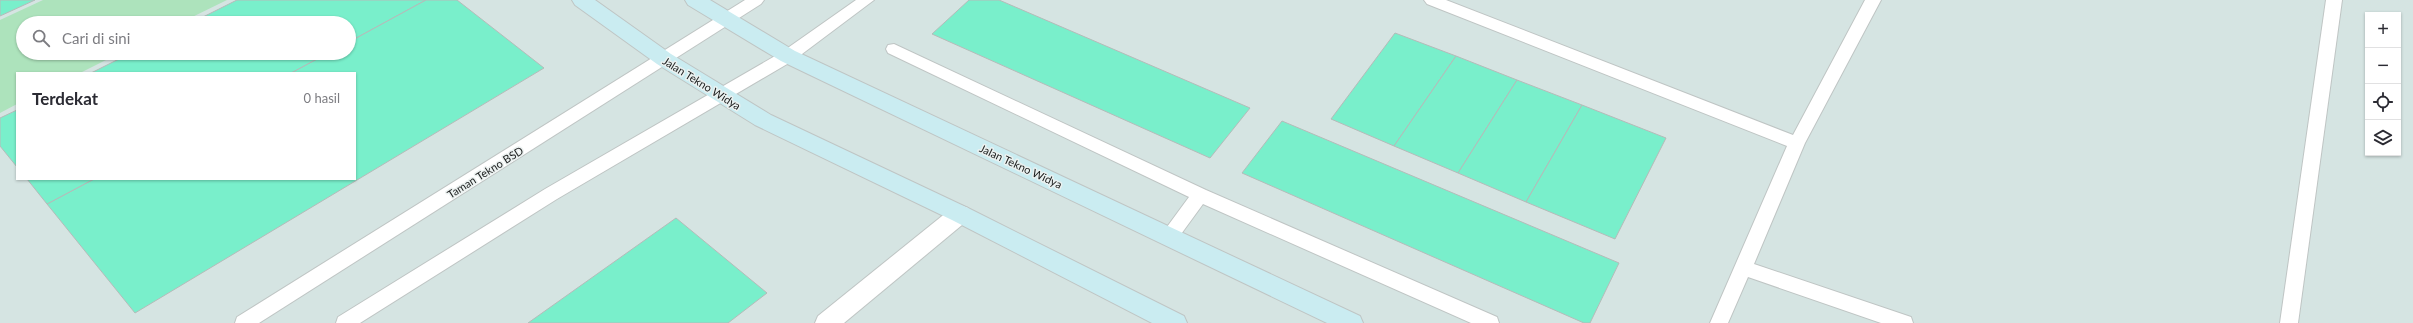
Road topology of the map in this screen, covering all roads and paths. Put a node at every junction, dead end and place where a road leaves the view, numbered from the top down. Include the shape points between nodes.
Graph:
1 (582, 0) edge
2 (695, 0) edge
3 (756, 0) edge
4 (866, 0) edge
5 (1432, 0) edge
6 (1872, 0) edge
7 (2334, 0) edge
8 (725, 20) junction
9 (894, 49) dead end
10 (788, 56) junction
11 (664, 59) junction
12 (721, 95) junction
13 (1797, 143) junction
14 (1200, 195) junction
15 (960, 214) junction
16 (1170, 236) junction
17 (1744, 268) junction
18 (244, 323) edge
19 (345, 323) edge
20 (827, 323) edge
21 (1175, 323) edge
22 (1351, 323) edge
23 (1490, 323) edge
24 (1719, 323) edge
25 (1904, 323) edge
26 (2289, 323) edge

1 - 11 main road, Jalan Tekno Widya
2 - 8 main road, Jalan Tekno Widya
3 - 8 lane, Taman Tekno BSD
4 - 10 lane
5 - 13 lane
6 - 13 lane
7 - 26 lane
8 - 10 main road, Jalan Tekno Widya
8 - 11 lane, Taman Tekno BSD
9 - 14 lane
10 - 12 lane
10 - 16 main road, Jalan Tekno Widya
11 - 12 main road, Jalan Tekno Widya
11 - 18 lane, Taman Tekno BSD
12 - 15 main road, Jalan Tekno Widya via 763,120
12 - 19 lane via 551,194
13 - 17 lane
14 - 16 lane
14 - 23 lane
15 - 20 street
15 - 21 main road, Jalan Tekno Widya
16 - 22 main road, Jalan Tekno Widya
17 - 24 lane
17 - 25 lane

